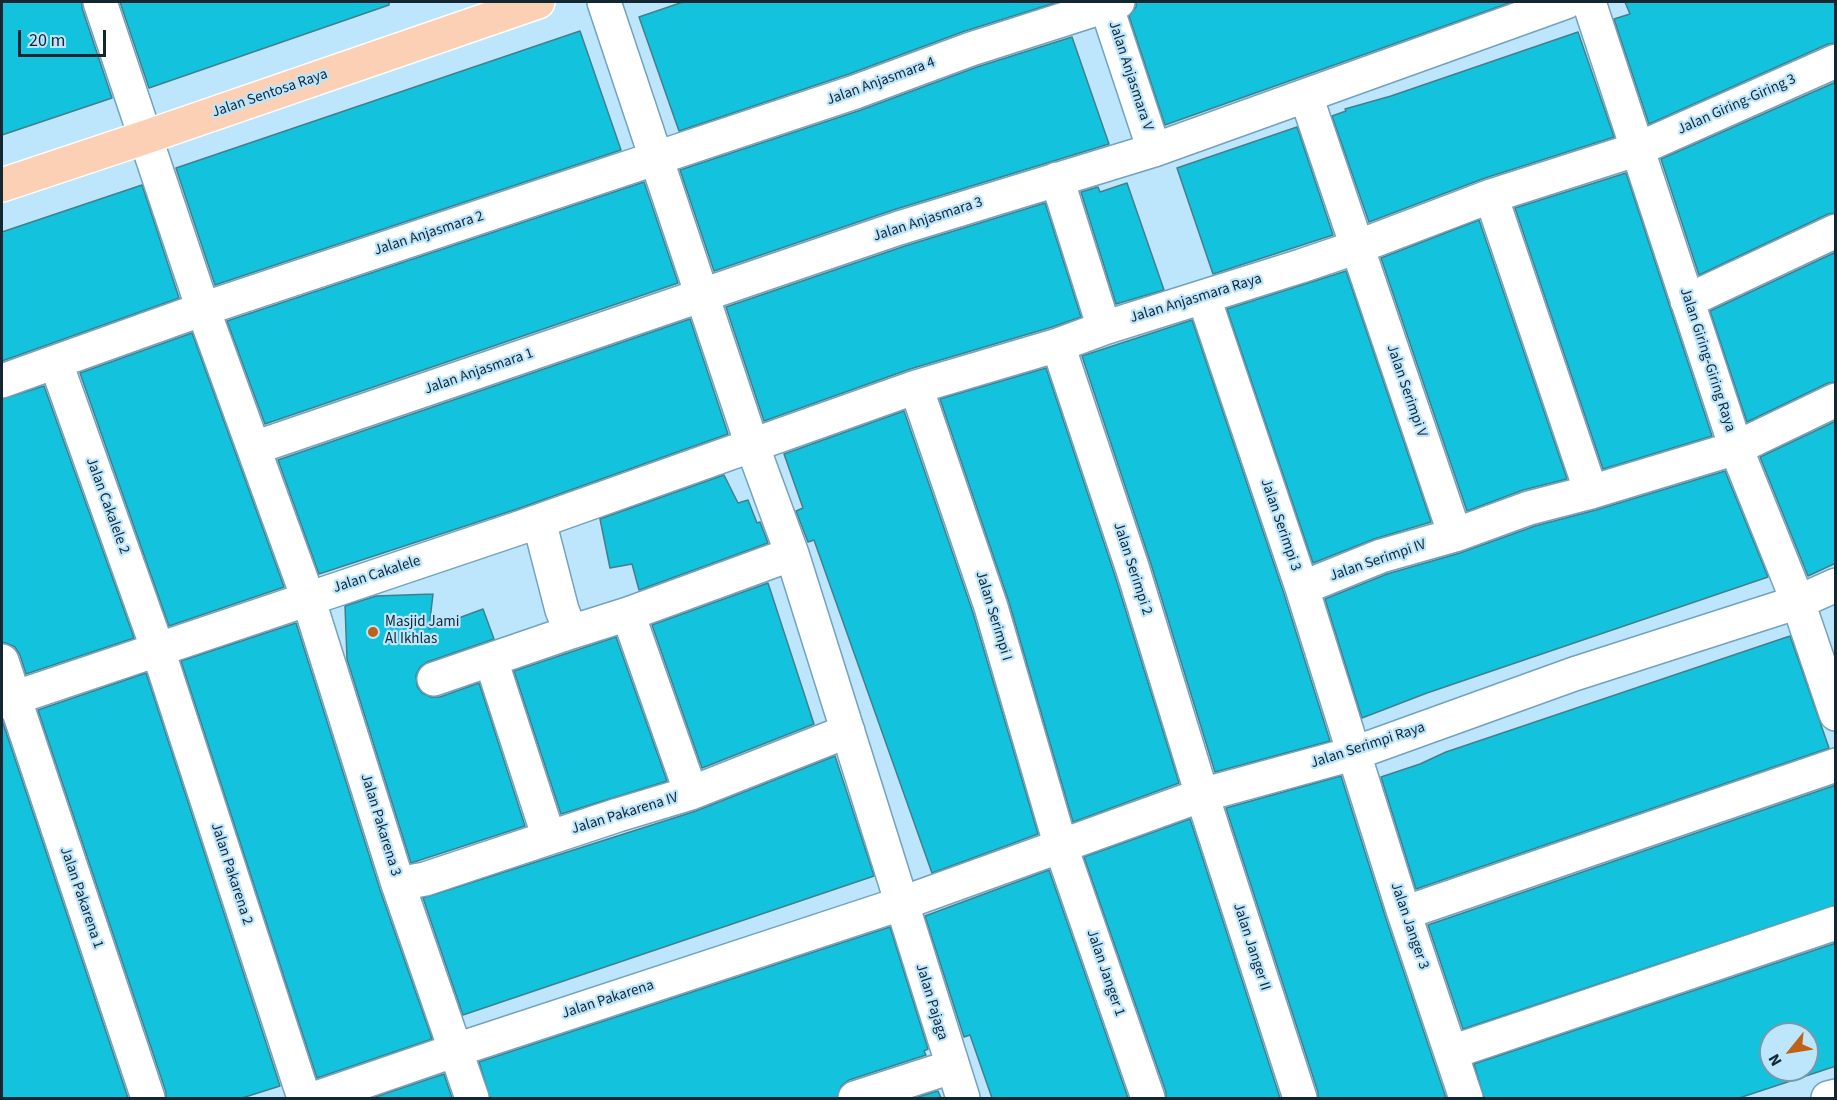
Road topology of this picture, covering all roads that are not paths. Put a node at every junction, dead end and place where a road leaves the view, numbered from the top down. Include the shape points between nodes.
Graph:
1 (100, 2) edge
2 (538, 2) edge
3 (604, 2) edge
4 (1566, 2) edge
5 (1589, 2) edge
6 (1110, 3) edge
7 (1836, 61) edge
8 (1306, 96) junction
9 (146, 137) junction
10 (1638, 149) junction
11 (1154, 150) junction
12 (656, 159) junction
13 (1057, 179) junction
14 (2, 185) edge
15 (1491, 196) junction
16 (1836, 231) edge
17 (1357, 247) junction
18 (703, 295) junction
19 (1204, 298) junction
20 (1687, 301) junction
21 (203, 309) junction
22 (1104, 328) junction
23 (1058, 345) junction
24 (56, 363) junction
25 (2, 381) edge
26 (916, 387) junction
27 (1836, 400) edge
28 (752, 445) junction
29 (254, 448) junction
30 (1736, 448) junction
31 (1591, 492) junction
32 (539, 521) junction
33 (1455, 535) junction
34 (792, 554) junction
35 (1836, 585) edge
36 (1302, 588) junction
37 (308, 598) junction
38 (1798, 602) junction
39 (628, 614) junction
40 (571, 632) junction
41 (158, 650) junction
42 (491, 660) junction
43 (2, 661) edge
44 (434, 679) dead end
45 (8, 700) edge
46 (1836, 714) edge
47 (848, 731) junction
48 (1353, 754) junction
49 (1836, 765) edge
50 (691, 793) junction
51 (1203, 795) junction
52 (549, 838) junction
53 (1061, 848) junction
54 (398, 884) junction
55 (900, 904) junction
56 (1404, 913) junction
57 (1836, 923) edge
58 (456, 1050) junction
59 (1452, 1052) junction
60 (951, 1067) junction
61 (1836, 1096) edge
62 (148, 1098) edge
63 (304, 1098) edge
64 (316, 1098) edge
65 (472, 1098) edge
66 (855, 1098) edge
67 (963, 1098) edge
68 (1148, 1098) edge
69 (1300, 1098) edge
70 (1466, 1098) edge
71 (1828, 1098) edge

1 - 9 street, Jalan Pakarena 3
2 - 9 main road, Jalan Sentosa Raya
3 - 12 street, Jalan Pajaga
4 - 8 street, Jalan Anjasmara 3
5 - 10 street, Jalan Giring-Giring Raya
6 - 11 street, Jalan Anjasmara V
6 - 12 street, Jalan Anjasmara 4
7 - 10 street, Jalan Giring-Giring 3
8 - 11 street, Jalan Anjasmara 3
8 - 17 street, Jalan Serimpi V
9 - 14 main road, Jalan Sentosa Raya
9 - 21 street, Jalan Pakarena 3
10 - 15 street, Jalan Anjasmara Raya
10 - 20 street, Jalan Giring-Giring Raya
11 - 13 street, Jalan Anjasmara 3
12 - 18 street, Jalan Pajaga
12 - 21 street, Jalan Anjasmara 2
13 - 18 street, Jalan Anjasmara 3
13 - 22 street
15 - 17 street, Jalan Anjasmara Raya
15 - 31 street
16 - 20 street
17 - 19 street, Jalan Anjasmara Raya
17 - 33 street, Jalan Serimpi V
18 - 28 street, Jalan Pajaga
18 - 29 street, Jalan Anjasmara 1
19 - 22 street, Jalan Anjasmara Raya
19 - 36 street, Jalan Serimpi 3
20 - 30 street, Jalan Giring-Giring Raya
21 - 24 street, Jalan Anjasmara 2
21 - 29 street, Jalan Pakarena 3
22 - 23 street, Jalan Anjasmara Raya
23 - 26 street, Jalan Anjasmara Raya
23 - 51 street, Jalan Serimpi 2
24 - 25 street, Jalan Anjasmara 2
24 - 41 street, Jalan Cakalele 2
26 - 28 street, Jalan Anjasmara Raya
26 - 53 street, Jalan Serimpi I via 991,607
27 - 30 street, Jalan Serimpi IV
28 - 32 street, Jalan Cakalele
28 - 34 street, Jalan Pajaga
29 - 37 street, Jalan Pakarena 3
30 - 31 street, Jalan Serimpi IV
30 - 38 street, Jalan Giring-Giring Raya
31 - 33 street, Jalan Serimpi IV via 1529,508
32 - 37 street, Jalan Cakalele
32 - 40 street
33 - 36 street, Jalan Serimpi IV via 1381,556
34 - 39 street
34 - 47 street, Jalan Pajaga
35 - 38 street, Jalan Serimpi Raya
36 - 48 street, Jalan Serimpi 3
37 - 41 street, Jalan Cakalele
37 - 54 street, Jalan Pakarena 3
38 - 46 street, Jalan Giring-Giring Raya
38 - 48 street, Jalan Serimpi Raya via 1574,674
39 - 40 street
39 - 50 street
40 - 42 street
41 - 45 street, Jalan Cakalele
41 - 63 street, Jalan Pakarena 2
42 - 44 street
42 - 52 street
43 - 45 street, Jalan Pakarena 1
45 - 62 street, Jalan Pakarena 1
47 - 50 street, Jalan Pakarena IV
47 - 55 street, Jalan Pajaga
48 - 51 street, Jalan Serimpi Raya
48 - 56 street, Jalan Janger 3
49 - 56 street
50 - 52 street, Jalan Pakarena IV
51 - 53 street, Jalan Serimpi Raya
51 - 69 street, Jalan Janger II
52 - 54 street, Jalan Pakarena IV via 425,879
53 - 55 street, Jalan Serimpi Raya
53 - 68 street, Jalan Janger 1
54 - 58 street, Jalan Pakarena 3
55 - 58 street, Jalan Pakarena
55 - 60 street, Jalan Pajaga
56 - 59 street, Jalan Janger 3
57 - 59 street
58 - 64 street, Jalan Pakarena
58 - 65 street, Jalan Pakarena 3
59 - 70 street, Jalan Janger 3
60 - 66 street
60 - 67 street, Jalan Pajaga
61 - 71 street

